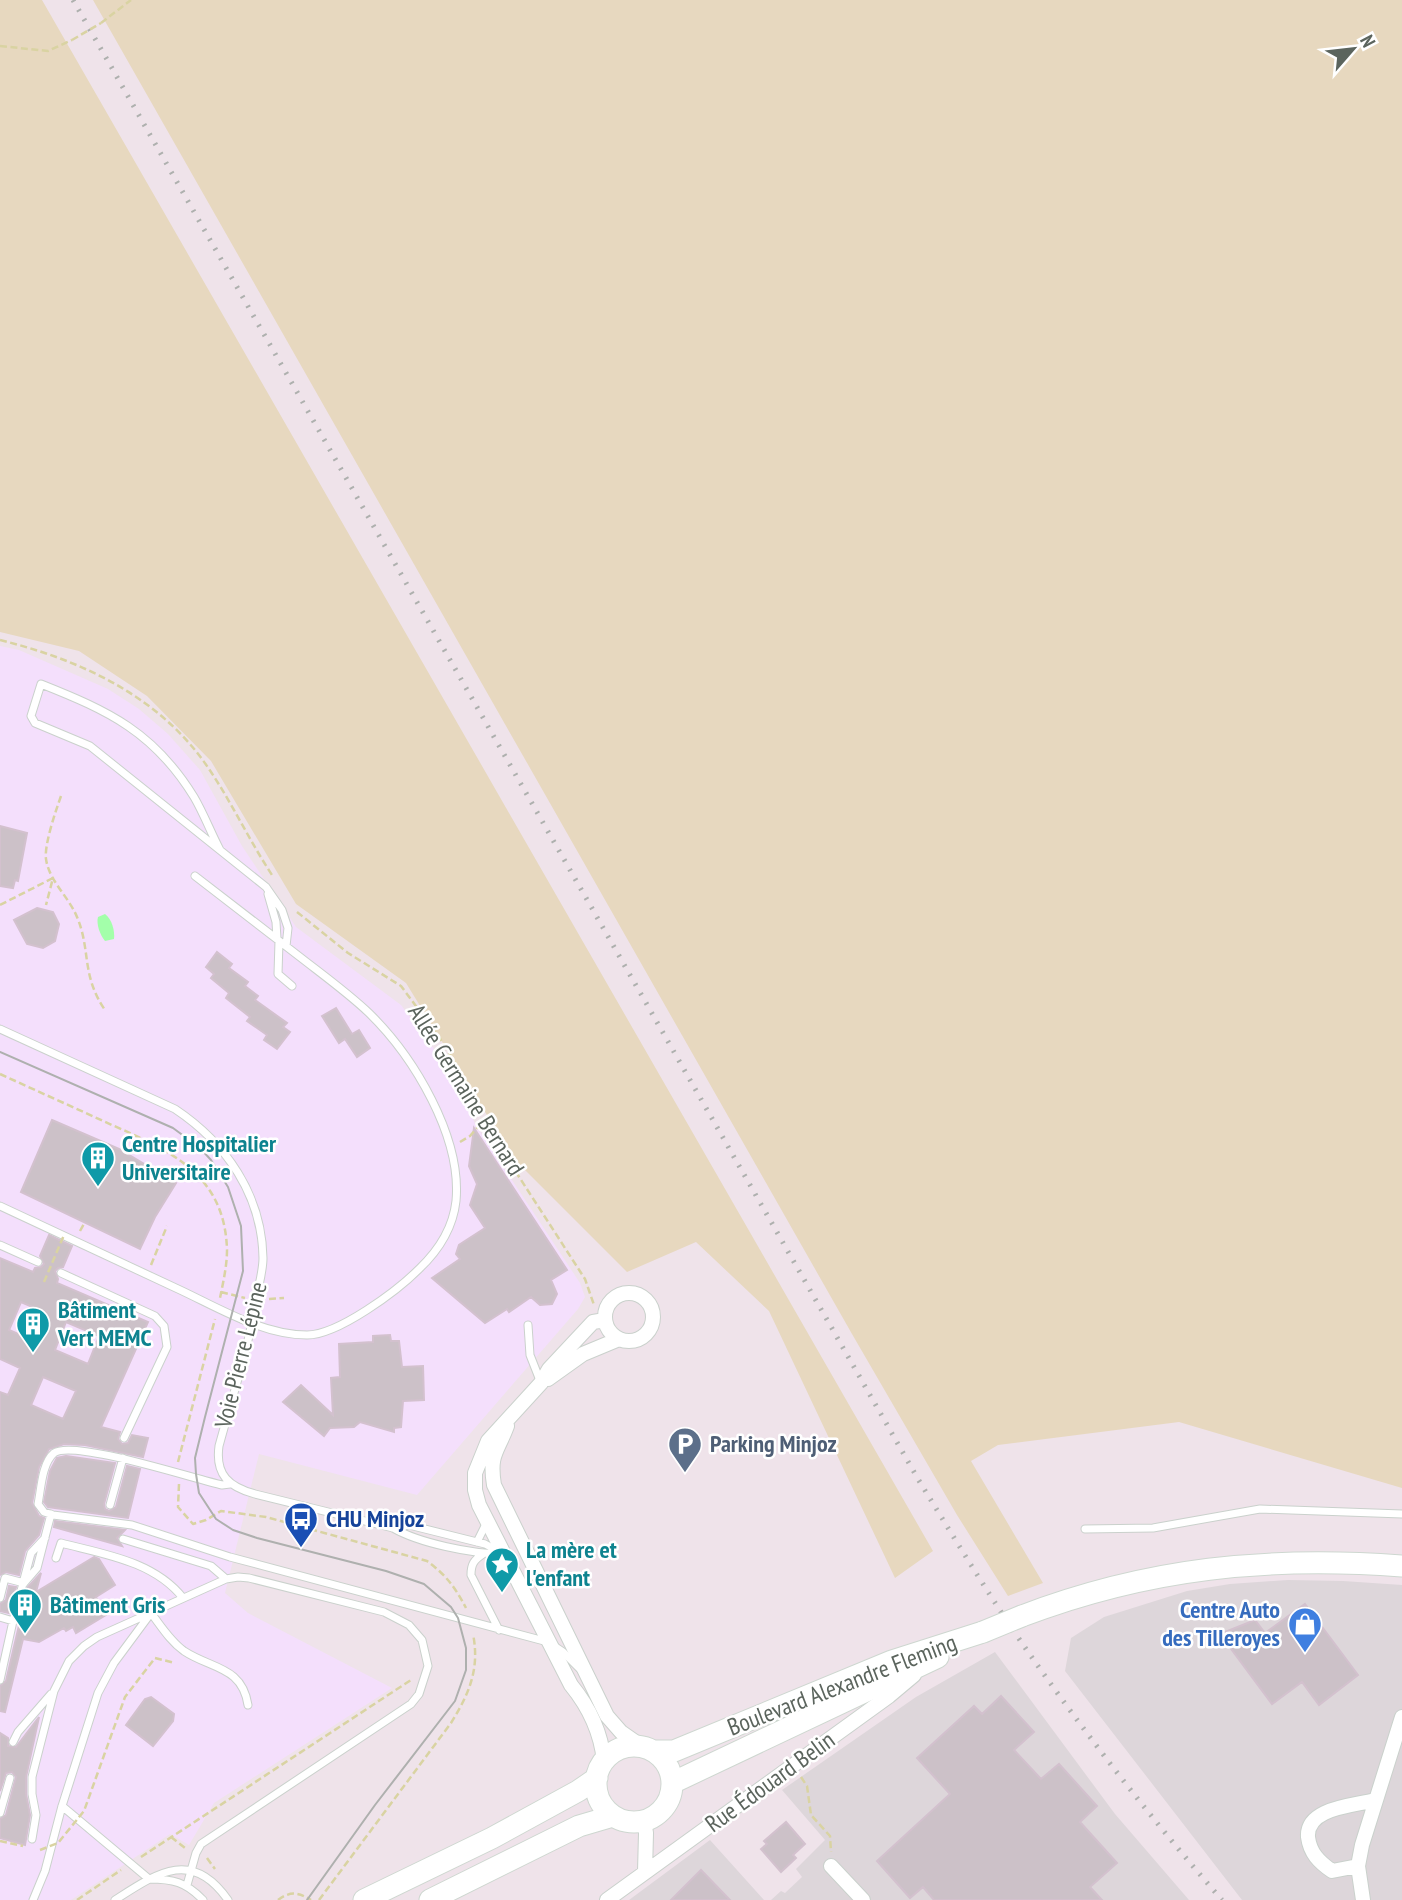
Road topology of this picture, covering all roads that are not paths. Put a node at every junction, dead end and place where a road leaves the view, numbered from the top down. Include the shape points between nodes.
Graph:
1 (219, 850) junction
2 (195, 876) dead end
3 (281, 942) junction
4 (292, 986) dead end
5 (0, 1029) edge
6 (0, 1206) edge
7 (0, 1245) edge
8 (38, 1262) dead end
9 (61, 1273) dead end
10 (605, 1320) junction
11 (253, 1322) junction
12 (528, 1325) dead end
13 (619, 1339) junction
14 (541, 1383) junction
15 (510, 1418) junction
16 (124, 1437) dead end
17 (123, 1458) junction
18 (229, 1484) junction
19 (110, 1505) dead end
20 (51, 1514) junction
21 (1402, 1514) edge
22 (488, 1521) junction
23 (393, 1528) junction
24 (1085, 1529) dead end
25 (123, 1539) dead end
26 (477, 1542) junction
27 (483, 1554) junction
28 (505, 1555) junction
29 (57, 1558) dead end
30 (531, 1562) junction
31 (1402, 1566) edge
32 (226, 1579) junction
33 (24, 1583) junction
34 (0, 1598) edge
35 (183, 1598) junction
36 (384, 1598) junction
37 (361, 1607) junction
38 (151, 1613) junction
39 (0, 1617) edge
40 (13, 1621) junction
41 (499, 1630) junction
42 (983, 1632) junction
43 (548, 1642) junction
44 (930, 1661) junction
45 (586, 1676) junction
46 (0, 1680) edge
47 (54, 1691) junction
48 (248, 1705) dead end
49 (1402, 1717) edge
50 (13, 1742) dead end
51 (647, 1749) junction
52 (600, 1769) junction
53 (10, 1778) dead end
54 (672, 1783) junction
55 (1375, 1800) junction
56 (62, 1807) junction
57 (0, 1813) edge
58 (613, 1816) junction
59 (644, 1821) junction
60 (32, 1839) dead end
61 (831, 1866) dead end
62 (1358, 1866) junction
63 (191, 1869) junction
64 (645, 1872) junction
65 (149, 1879) junction
66 (187, 1885) junction
67 (33, 1900) edge
68 (115, 1900) edge
69 (203, 1900) edge
70 (228, 1900) edge
71 (364, 1900) edge
72 (430, 1900) edge
73 (607, 1900) edge
74 (863, 1900) edge
75 (1363, 1900) edge

1 - 1 lane via 90,746 35,723 31,716 41,684 96,706 134,728 158,749 194,797
1 - 3 lane via 266,887 282,910 288,928
2 - 3 lane
3 - 4 lane via 278,974
3 - 11 lane via 369,1013 399,1047 443,1123 456,1172 456,1202 448,1231 435,1253 409,1280 367,1310 309,1335
5 - 11 lane, Voie Pierre Lépine via 174,1108 216,1141 248,1191 261,1234 263,1262
6 - 11 lane
7 - 8 lane
9 - 16 lane via 155,1316 164,1326 167,1347
10 - 13 street
10 - 13 street via 608,1305 620,1294 635,1294 648,1303 653,1318 647,1333 633,1341
10 - 14 street via 593,1322
11 - 18 lane, Voie Pierre Lépine via 217,1457
12 - 14 lane via 530,1355
13 - 14 street via 583,1354
14 - 15 street
15 - 22 street via 488,1441 475,1473 477,1497
15 - 30 street via 491,1469 494,1485
17 - 18 lane via 197,1480
17 - 19 lane
17 - 20 lane via 65,1449 55,1452 47,1461 38,1504
18 - 23 lane
20 - 33 lane via 45,1538 31,1553
20 - 36 lane via 132,1525
21 - 24 lane via 1260,1510 1153,1528
22 - 26 lane
22 - 28 street
23 - 26 lane via 409,1525
23 - 27 lane
25 - 32 lane via 211,1566
26 - 28 lane
27 - 28 lane
27 - 41 lane via 471,1567 471,1575
28 - 30 street
28 - 43 street
29 - 35 lane via 61,1542 127,1560 151,1571
30 - 45 street
31 - 42 street, bridge via 1307,1561 1214,1567 1120,1584
32 - 35 lane
32 - 37 lane via 249,1578
33 - 34 lane via 5,1578
33 - 40 lane
35 - 38 lane
36 - 37 lane
36 - 41 lane
37 - 63 lane via 409,1625 422,1640 427,1670 419,1694 411,1704 210,1837 201,1844
38 - 47 lane via 84,1646 69,1661
38 - 48 lane via 184,1651 232,1675 246,1693
38 - 56 lane via 98,1693
39 - 40 lane
40 - 46 lane
41 - 43 lane
42 - 44 street, Boulevard Alexandre Fleming
42 - 51 street, Boulevard Alexandre Fleming via 892,1661 674,1751
43 - 45 lane
43 - 52 street via 583,1699 602,1742
44 - 54 street, Boulevard Alexandre Fleming
44 - 64 street, Rue Édouard Belin via 889,1696
45 - 51 street via 607,1716
47 - 50 lane
47 - 60 lane via 32,1776 36,1815
49 - 55 street
51 - 52 street via 620,1748
51 - 54 street via 663,1759
52 - 58 street via 599,1800
52 - 71 street via 578,1791
53 - 57 lane
54 - 59 street via 665,1807
55 - 62 street
55 - 62 street via 1329,1811 1315,1819 1308,1831 1319,1862 1332,1871
56 - 65 lane
56 - 67 lane
58 - 59 street
58 - 72 street via 579,1826
59 - 64 street
61 - 74 street
62 - 75 street
63 - 65 lane
63 - 66 lane
63 - 70 lane via 207,1877
64 - 73 street, Rue Édouard Belin
65 - 66 lane
65 - 68 lane
66 - 69 lane

